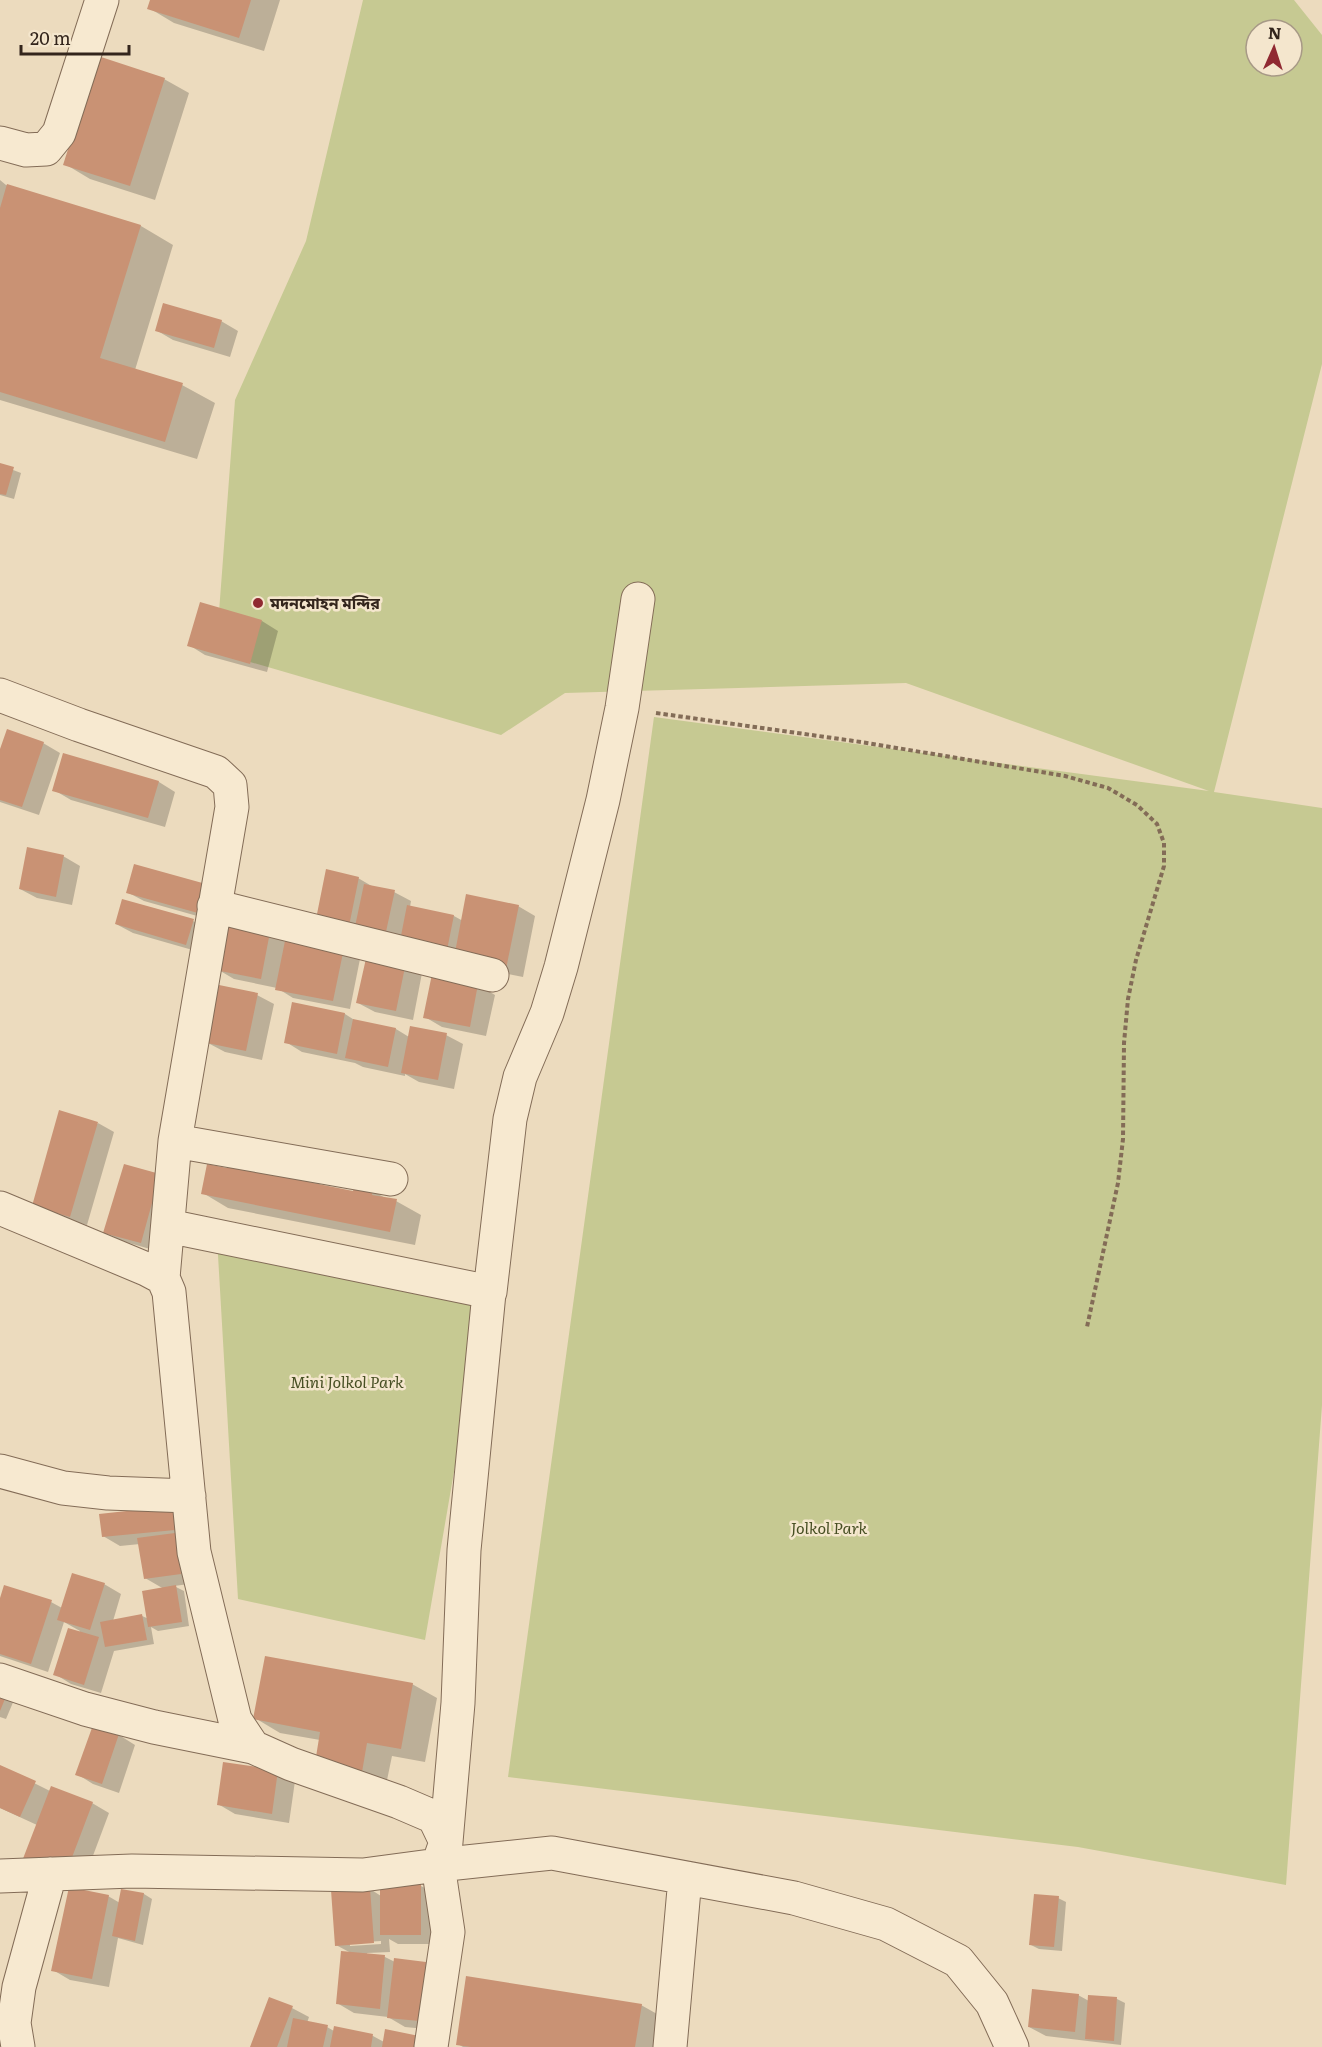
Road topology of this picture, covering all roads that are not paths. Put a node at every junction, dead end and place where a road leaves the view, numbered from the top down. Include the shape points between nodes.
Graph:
1 (102, 0) edge
2 (0, 142) edge
3 (638, 598) dead end
4 (0, 695) edge
5 (214, 906) junction
6 (492, 975) dead end
7 (175, 1141) junction
8 (391, 1179) dead end
9 (0, 1208) edge
10 (168, 1226) junction
11 (163, 1278) junction
12 (489, 1293) junction
13 (0, 1472) edge
14 (189, 1496) junction
15 (0, 1680) edge
16 (253, 1747) junction
17 (442, 1853) junction
18 (50, 1874) junction
19 (0, 1876) edge
20 (685, 1878) junction
21 (18, 2047) edge
22 (431, 2047) edge
23 (670, 2047) edge
24 (1012, 2047) edge

1 - 2 street via 59,133 46,149 26,150
3 - 12 street via 608,777 561,967 512,1109
4 - 5 street via 216,772 230,785 232,807
5 - 6 street
5 - 7 street
7 - 8 street
7 - 10 street
9 - 11 street
10 - 11 street
10 - 12 street
11 - 14 street via 169,1292
12 - 17 street via 464,1550 458,1703
13 - 14 street via 63,1488
14 - 16 street via 194,1551 235,1720
15 - 16 street via 85,1709
16 - 17 street via 434,1817
17 - 18 street via 363,1875 132,1871
17 - 20 street via 552,1853
17 - 22 street via 448,1932
18 - 19 street
18 - 21 street via 20,1987 14,2023
20 - 23 street
20 - 24 street via 794,1898 886,1924 958,1961 992,2003

